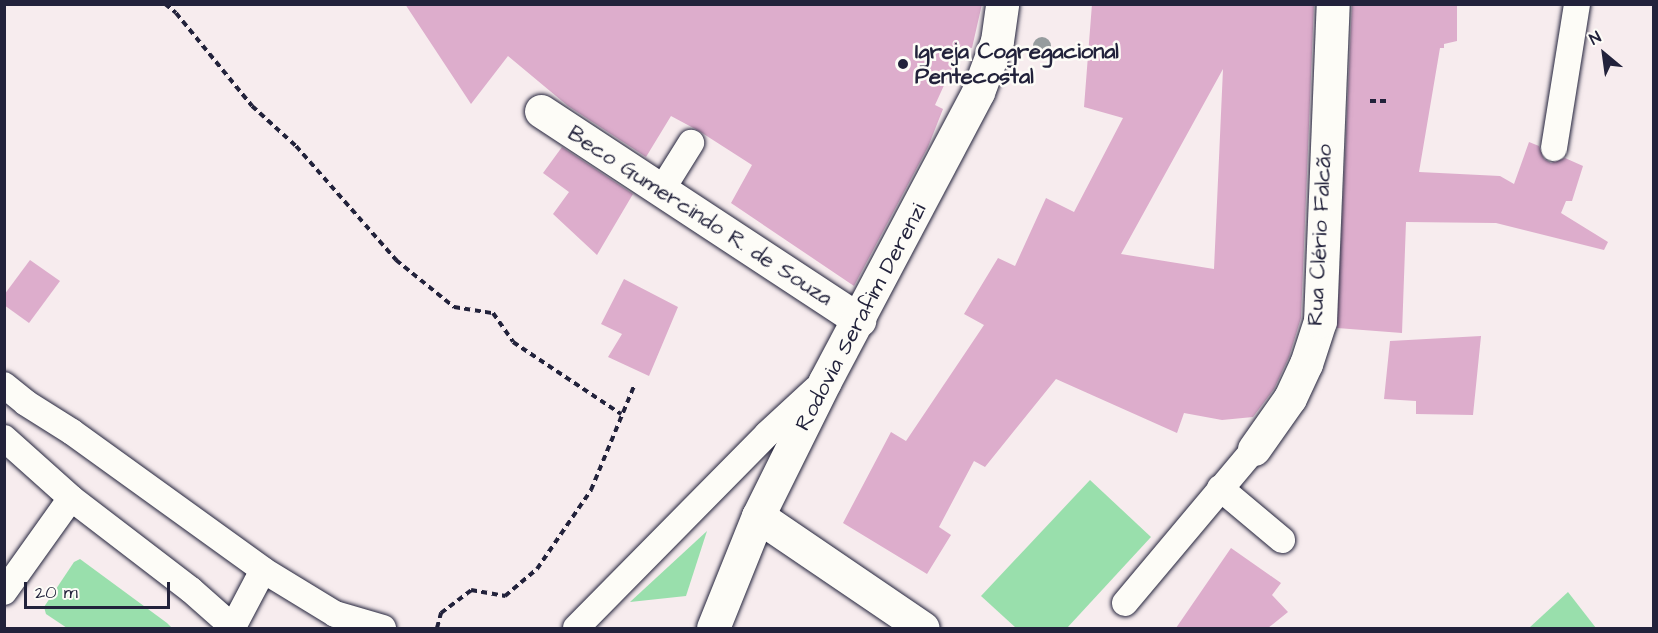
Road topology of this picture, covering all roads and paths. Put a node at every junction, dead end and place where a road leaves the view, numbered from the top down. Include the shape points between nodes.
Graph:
1 (165, 4) edge
2 (1002, 4) edge
3 (1333, 4) edge
4 (1577, 4) edge
5 (541, 111) dead end
6 (691, 143) dead end
7 (1554, 148) dead end
8 (661, 191) junction
9 (859, 320) junction
10 (825, 381) junction
11 (4, 385) edge
12 (634, 387) dead end
13 (26, 403) junction
14 (621, 414) junction
15 (4, 436) edge
16 (1254, 449) joint
17 (1220, 488) junction
18 (71, 498) junction
19 (758, 516) junction
20 (1282, 540) dead end
21 (263, 570) junction
22 (4, 592) edge
23 (1125, 603) dead end
24 (327, 621) edge
25 (234, 628) edge
26 (383, 628) edge
27 (437, 628) edge
28 (576, 628) edge
29 (713, 628) edge
30 (923, 628) edge

1 - 14 path via 252,106 296,146 396,260 454,307 493,313 513,342
2 - 9 street, Rodovia Serafim Derenzi via 994,50 978,92
3 - 16 street, Rua Clério Falcão via 1320,321 1290,398
4 - 7 lane
5 - 8 street, Beco Gumercindo R. de Souza
6 - 8 lane
8 - 9 street, Beco Gumercindo R. de Souza
9 - 10 street, Rodovia Serafim Derenzi
10 - 19 street, Rodovia Serafim Derenzi
10 - 28 lane via 767,434
11 - 13 lane
12 - 14 path
13 - 15 lane
13 - 21 lane
14 - 27 path via 591,490 537,569 505,596 471,590 441,613
15 - 18 lane
16 - 17 lane
17 - 20 lane
17 - 23 lane
18 - 22 lane
18 - 25 lane
19 - 29 street, Rodovia Serafim Derenzi
19 - 30 street
21 - 24 lane
21 - 25 lane
24 - 26 lane

